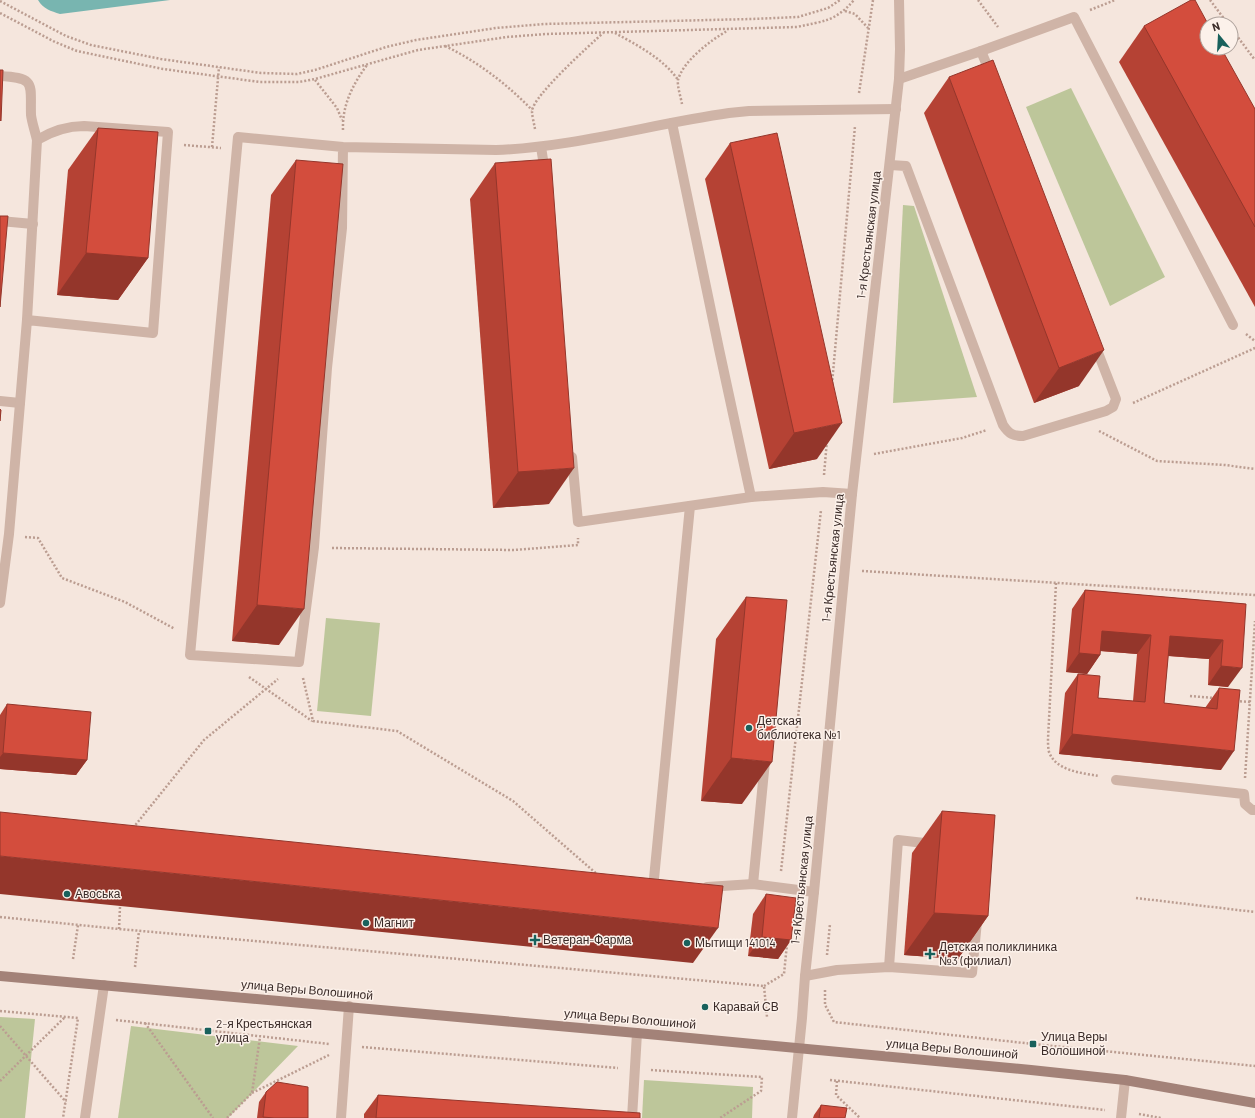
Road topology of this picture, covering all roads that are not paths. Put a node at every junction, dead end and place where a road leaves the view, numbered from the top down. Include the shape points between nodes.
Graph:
1 (899, 0) edge
2 (981, 52) junction
3 (0, 76) edge
4 (899, 79) junction
5 (993, 81) edge
6 (896, 109) junction
7 (672, 123) junction
8 (37, 140) junction
9 (343, 147) junction
10 (540, 147) junction
11 (890, 166) junction
12 (546, 186) edge
13 (0, 221) edge
14 (33, 224) junction
15 (27, 320) junction
16 (1233, 324) dead end
17 (1090, 333) edge
18 (0, 401) edge
19 (20, 403) junction
20 (571, 445) edge
21 (852, 494) junction
22 (751, 497) junction
23 (690, 506) junction
24 (0, 603) edge
25 (766, 750) edge
26 (1116, 780) road end
27 (1255, 810) edge
28 (944, 845) edge
29 (753, 884) junction
30 (699, 887) edge
31 (654, 889) edge
32 (814, 892) junction
33 (977, 911) edge
34 (888, 967) junction
35 (0, 976) edge
36 (805, 976) junction
37 (104, 985) junction
38 (349, 1006) junction
39 (637, 1032) junction
40 (799, 1048) junction
41 (1125, 1080) junction
42 (1255, 1103) edge
43 (1122, 1115) edge
44 (85, 1118) edge
45 (340, 1118) edge
46 (632, 1118) edge
47 (792, 1118) edge

1 - 4 street, 1-я Крестьянская улица
2 - 4 street
2 - 5 street
2 - 16 street via 1074,17
3 - 8 street via 17,76 28,82 31,88 32,116
4 - 6 street, 1-я Крестьянская улица
6 - 7 street via 750,111
6 - 11 street, 1-я Крестьянская улица
7 - 10 street
7 - 22 street
8 - 14 street
8 - 15 street via 63,128 84,126 168,132 153,333
9 - 9 street via 342,228 327,368 314,547 299,662 190,655 238,137
9 - 10 street via 496,150
10 - 12 street
11 - 17 street via 906,166 1008,433 1023,436 1113,407 1116,399
11 - 21 street, 1-я Крестьянская улица
13 - 14 street
14 - 15 street
15 - 19 street
18 - 19 street
19 - 24 street via 9,534
20 - 23 street via 578,522
21 - 22 street via 823,492
21 - 32 street, 1-я Крестьянская улица
22 - 23 street
23 - 31 street
25 - 29 street
26 - 27 street via 1244,794 1245,804
28 - 34 street via 898,840
29 - 30 street
29 - 32 street
32 - 36 street, 1-я Крестьянская улица
33 - 34 street via 972,973
34 - 36 street
35 - 37 street, улица Веры Волошиной
36 - 40 street, 1-я Крестьянская улица
37 - 38 street, улица Веры Волошиной
37 - 44 street
38 - 39 street, улица Веры Волошиной
38 - 45 street
39 - 40 street, улица Веры Волошиной
39 - 46 street
40 - 41 street, улица Веры Волошиной
40 - 47 street, 1-я Крестьянская улица
41 - 42 street, улица Веры Волошиной
41 - 43 street

